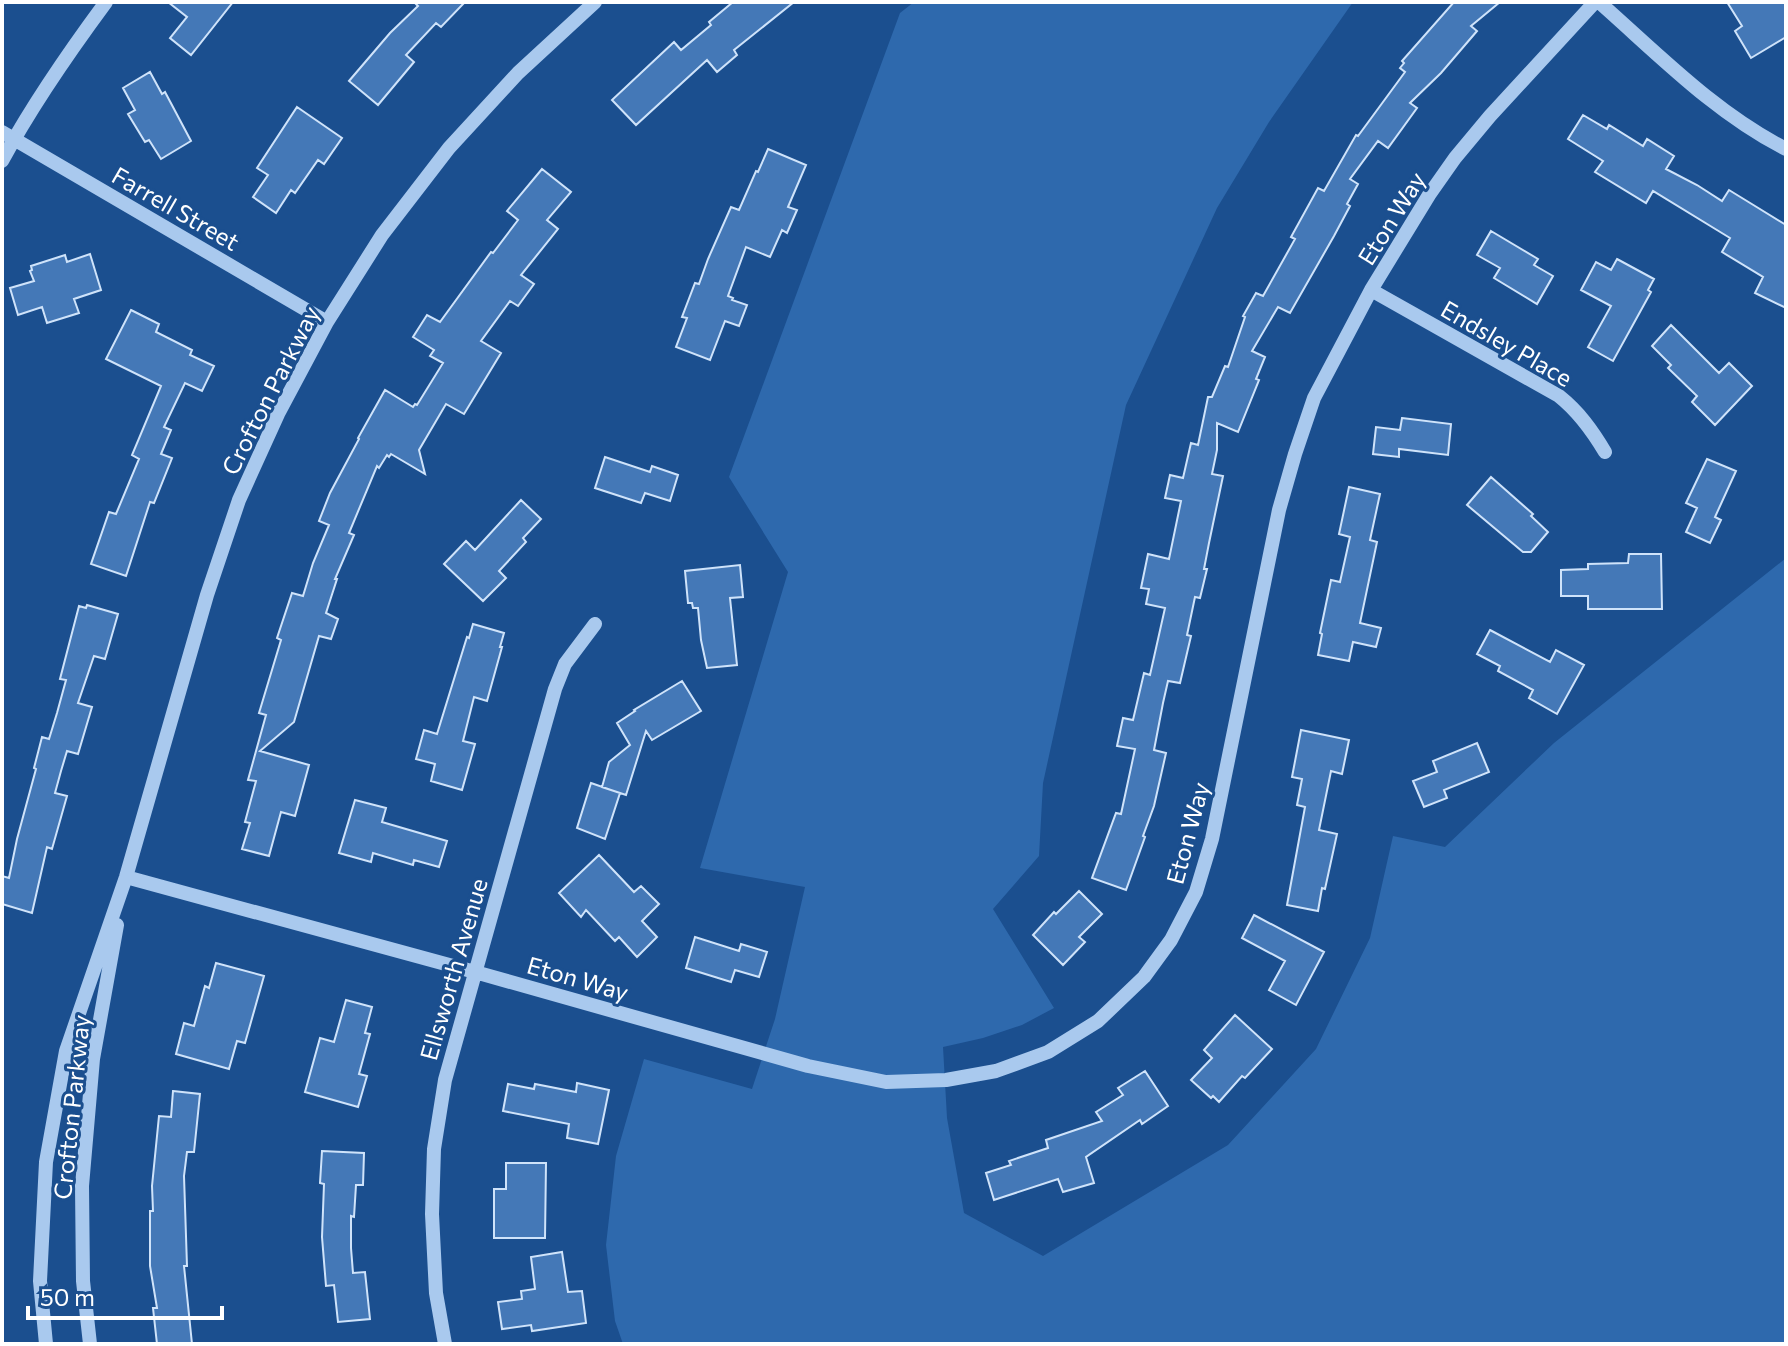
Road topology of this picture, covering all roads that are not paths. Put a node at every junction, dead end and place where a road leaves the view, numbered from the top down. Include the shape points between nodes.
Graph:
1 (106, 2) edge
2 (595, 2) edge
3 (1597, 2) edge
4 (8, 136) edge
5 (1786, 149) edge
6 (2, 161) edge
7 (1371, 290) junction
8 (327, 322) junction
9 (1605, 452) dead end
10 (595, 624) dead end
11 (126, 877) junction
12 (475, 972) junction
13 (46, 1344) edge
14 (90, 1344) edge
15 (445, 1344) edge

1 - 4 street
2 - 8 street, Crofton Parkway via 518,73 449,148 382,235
3 - 5 street via 1710,99
3 - 7 street, Eton Way via 1455,158
4 - 6 street
4 - 8 street, Farrell Street
7 - 9 street, Endsley Place via 1559,396 1576,410
7 - 12 street, Eton Way via 1314,398 1295,454 1196,892 1144,977 1098,1021 1048,1052 996,1071 886,1082 808,1066
8 - 11 street, Crofton Parkway via 239,500
10 - 12 street, Ellsworth Avenue via 565,664 555,689
11 - 12 street, Eton Way
11 - 13 street, Crofton Parkway via 66,1051 46,1162 40,1281
11 - 14 street, Crofton Parkway via 93,1059 83,1170 83,1281
12 - 15 street, Ellsworth Avenue via 445,1080 434,1149 436,1293

